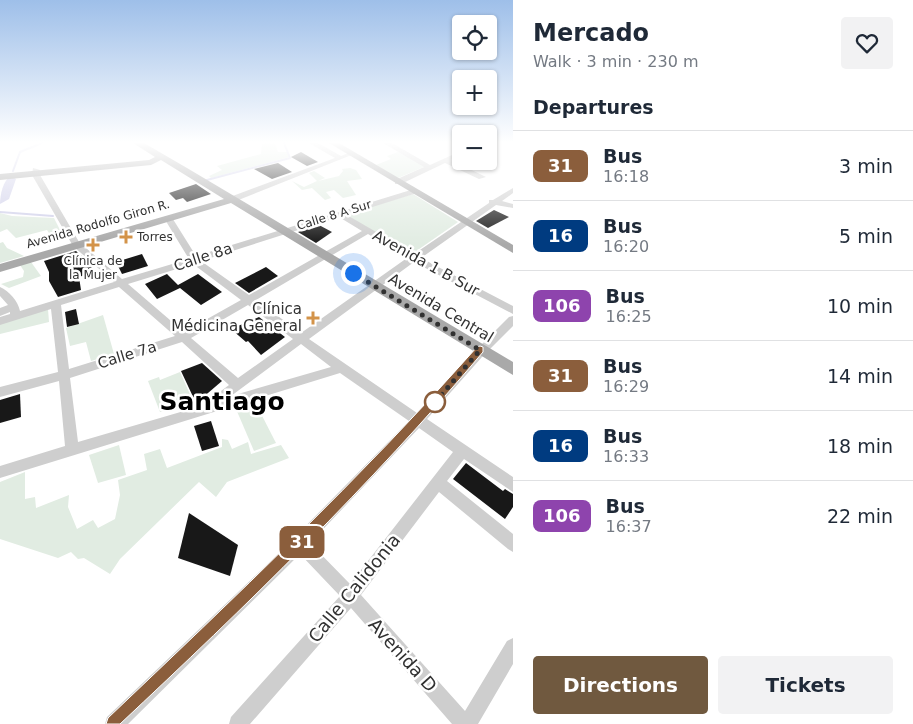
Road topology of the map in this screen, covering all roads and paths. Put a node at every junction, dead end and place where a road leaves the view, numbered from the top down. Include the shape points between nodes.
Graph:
1 (39, 177) edge
2 (196, 177) edge
3 (291, 177) edge
4 (389, 177) edge
5 (409, 177) edge
6 (398, 182) junction
7 (513, 190) edge
8 (414, 192) junction
9 (233, 199) junction
10 (492, 202) junction
11 (513, 206) edge
12 (340, 214) junction
13 (168, 218) junction
14 (465, 222) junction
15 (284, 230) junction
16 (367, 232) junction
17 (76, 244) junction
18 (513, 250) edge
19 (325, 256) junction
20 (414, 258) junction
21 (194, 260) junction
22 (0, 268) edge
23 (122, 283) junction
24 (373, 286) junction
25 (0, 290) edge
26 (249, 302) junction
27 (56, 304) junction
28 (513, 310) edge
29 (0, 312) edge
30 (15, 312) junction
31 (513, 320) edge
32 (0, 321) edge
33 (185, 337) junction
34 (301, 339) junction
35 (480, 350) junction
36 (341, 368) junction
37 (513, 369) edge
38 (64, 375) junction
39 (238, 385) junction
40 (0, 392) edge
41 (205, 409) junction
42 (419, 420) junction
43 (458, 447) junction
44 (72, 450) junction
45 (0, 472) edge
46 (438, 482) junction
47 (513, 485) edge
48 (512, 540) edge
49 (300, 543) junction
50 (351, 596) junction
51 (513, 647) edge
52 (114, 724) edge
53 (238, 724) edge
54 (466, 724) edge

1 - 17 street
2 - 9 main road, Avenida Central
3 - 9 street
4 - 6 main road
5 - 6 street
6 - 8 main road
7 - 10 street
8 - 12 street, Calle 8 A Sur
8 - 14 main road
9 - 13 main road, Avenida Rodolfo Giron R.
9 - 15 main road, Avenida Central
10 - 11 street
10 - 14 street
12 - 15 street, Calle 8 A Sur
12 - 16 street, Avenida 1 B Sur
13 - 17 main road, Avenida Rodolfo Giron R.
13 - 21 street
14 - 18 main road
14 - 20 street
15 - 19 main road, Avenida Central
15 - 21 street, Calle 8a
16 - 19 street, Calle 7a
16 - 20 street, Avenida 1 B Sur
17 - 22 main road, Avenida Rodolfo Giron R.
17 - 23 street
19 - 24 main road, Avenida Central
19 - 26 street, Calle 7a
20 - 24 street
20 - 28 street, Avenida 1 B Sur
21 - 23 street, Calle 8a
21 - 26 street
23 - 27 street, Calle 8a
23 - 33 street
24 - 34 street
24 - 35 main road, Avenida Central
25 - 30 street
26 - 33 street, Calle 7a
26 - 34 street
27 - 30 street, Calle 8a
27 - 38 street
29 - 30 street
30 - 32 street
31 - 35 street
33 - 38 street, Calle 7a
33 - 39 street
34 - 36 street
34 - 39 street
35 - 37 main road, Avenida Central
35 - 42 street
36 - 41 street
36 - 42 street
38 - 40 street, Calle 7a
38 - 44 street
39 - 41 street
41 - 44 street
42 - 43 street
42 - 49 street
43 - 46 street, Calle Calidonia via 460,452
43 - 47 street
44 - 45 street
46 - 48 street
46 - 50 street, Calle Calidonia
49 - 50 street, Avenida D
49 - 52 street
50 - 53 street, Calle Calidonia
50 - 54 street, Avenida D
51 - 54 street

